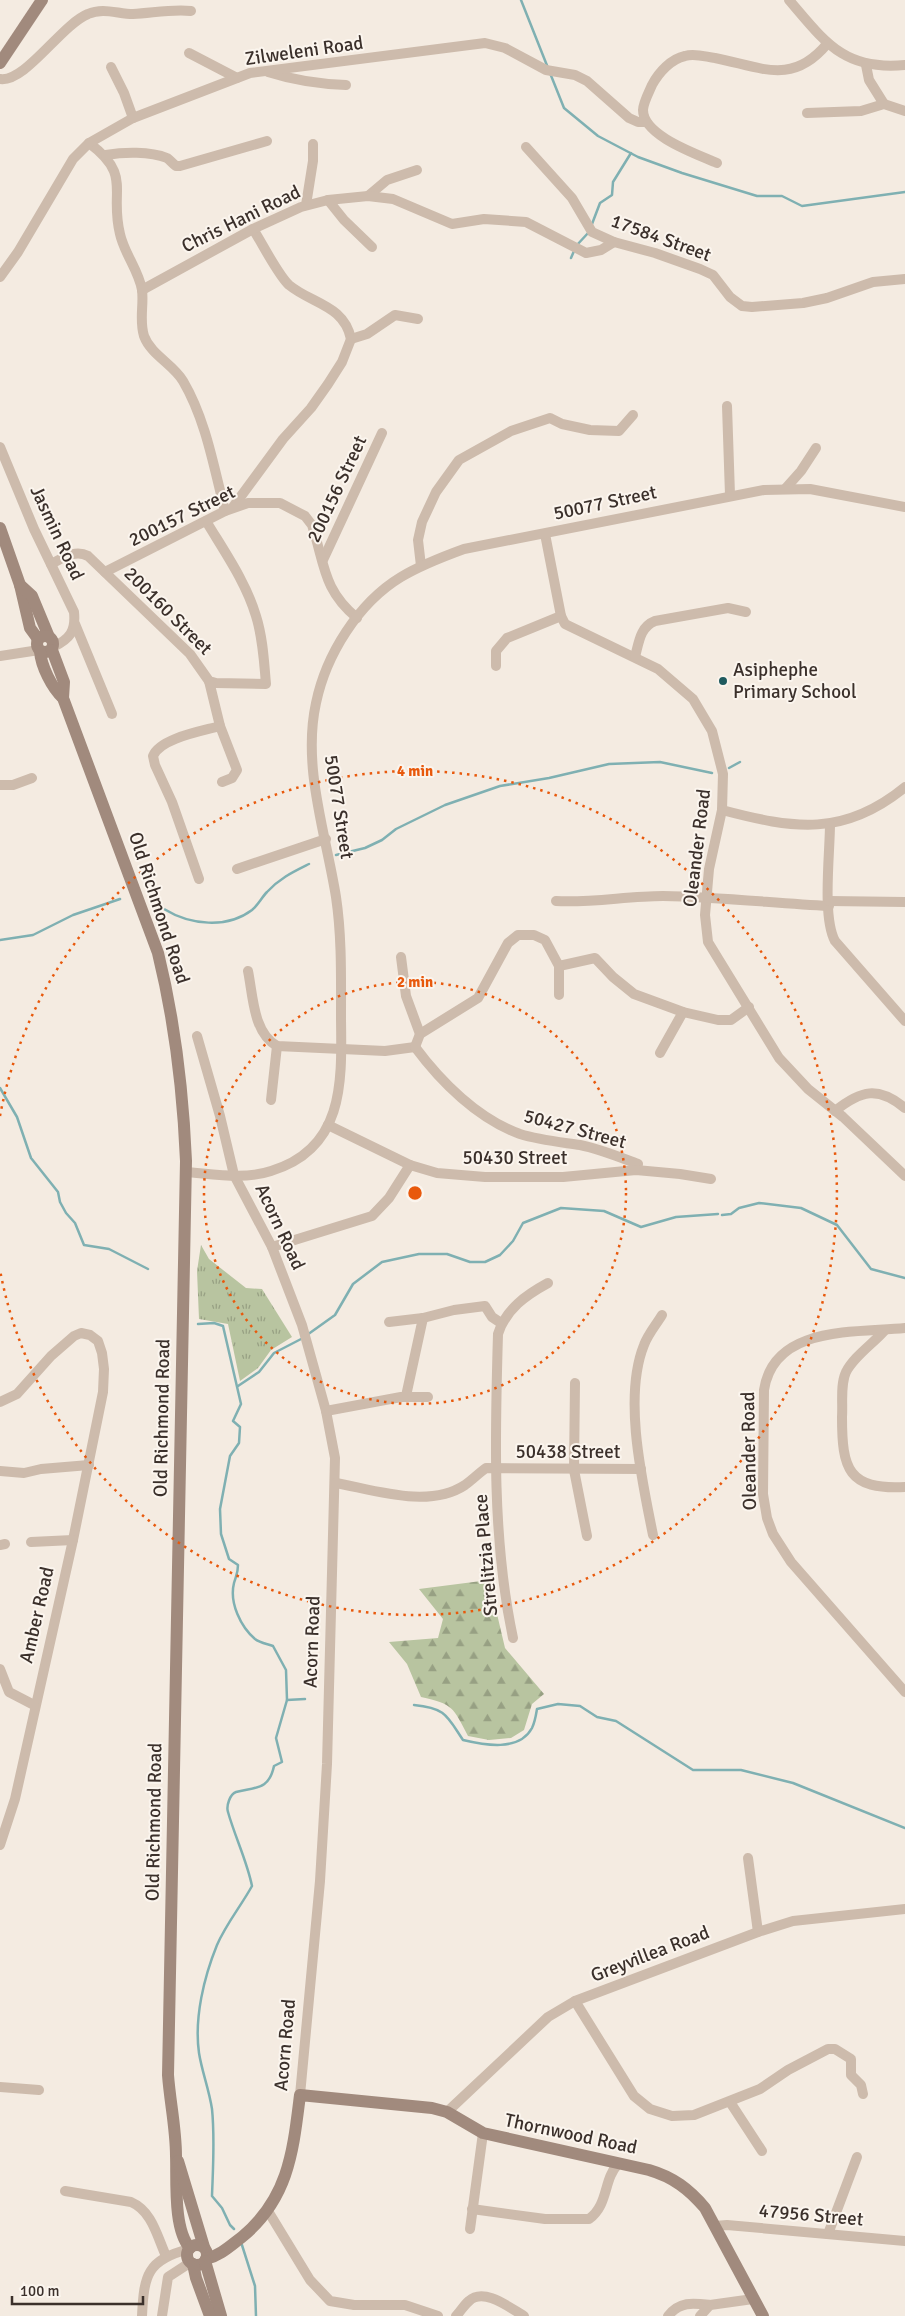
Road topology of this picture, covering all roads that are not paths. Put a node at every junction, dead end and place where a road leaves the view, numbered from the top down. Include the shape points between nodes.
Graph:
1 (42, 0) edge
2 (789, 0) edge
3 (191, 11) dead end
4 (827, 44) junction
5 (189, 53) dead end
6 (0, 62) edge
7 (866, 65) junction
8 (110, 66) dead end
9 (905, 66) edge
10 (265, 71) junction
11 (237, 78) junction
12 (0, 79) edge
13 (346, 85) dead end
14 (884, 104) junction
15 (905, 111) edge
16 (807, 113) dead end
17 (133, 118) junction
18 (645, 122) junction
19 (267, 141) dead end
20 (89, 143) junction
21 (313, 144) dead end
22 (526, 147) dead end
23 (106, 155) junction
24 (717, 163) dead end
25 (416, 170) dead end
26 (368, 196) junction
27 (328, 200) junction
28 (306, 205) junction
29 (253, 229) junction
30 (614, 242) junction
31 (372, 247) dead end
32 (0, 277) edge
33 (905, 279) edge
34 (142, 290) junction
35 (418, 319) dead end
36 (351, 339) junction
37 (727, 406) dead end
38 (633, 415) dead end
39 (382, 433) dead end
40 (0, 447) edge
41 (816, 448) dead end
42 (785, 489) junction
43 (730, 495) junction
44 (903, 504) edge
45 (229, 509) junction
46 (206, 521) junction
47 (0, 528) edge
48 (545, 534) junction
49 (323, 560) junction
50 (51, 564) junction
51 (421, 566) junction
52 (105, 572) junction
53 (746, 612) dead end
54 (561, 616) junction
55 (357, 618) junction
56 (75, 624) junction
57 (45, 644) junction
58 (0, 656) edge
59 (635, 656) junction
60 (496, 666) dead end
61 (209, 681) junction
62 (112, 714) dead end
63 (220, 726) junction
64 (32, 778) dead end
65 (222, 782) dead end
66 (0, 785) edge
67 (905, 787) edge
68 (722, 810) junction
69 (830, 824) junction
70 (326, 839) junction
71 (237, 869) dead end
72 (199, 880) dead end
73 (706, 898) junction
74 (556, 901) dead end
75 (905, 902) edge
76 (829, 904) junction
77 (401, 957) dead end
78 (559, 966) junction
79 (248, 971) dead end
80 (559, 995) dead end
81 (748, 1007) junction
82 (683, 1012) junction
83 (905, 1021) edge
84 (420, 1034) junction
85 (197, 1036) dead end
86 (277, 1046) junction
87 (415, 1047) junction
88 (342, 1050) junction
89 (660, 1053) dead end
90 (270, 1100) dead end
91 (905, 1108) edge
92 (836, 1111) junction
93 (328, 1125) junction
94 (410, 1165) junction
95 (637, 1167) junction
96 (185, 1172) junction
97 (234, 1175) junction
98 (905, 1176) edge
99 (711, 1179) dead end
100 (272, 1247) junction
101 (548, 1283) dead end
102 (662, 1315) dead end
103 (423, 1318) junction
104 (389, 1322) dead end
105 (501, 1323) junction
106 (905, 1328) edge
107 (885, 1330) junction
108 (575, 1383) dead end
109 (406, 1396) junction
110 (428, 1397) dead end
111 (0, 1402) edge
112 (326, 1411) junction
113 (89, 1465) junction
114 (496, 1469) junction
115 (641, 1469) junction
116 (574, 1470) junction
117 (0, 1471) edge
118 (336, 1483) junction
119 (905, 1487) edge
120 (653, 1535) dead end
121 (587, 1536) dead end
122 (73, 1540) junction
123 (31, 1542) dead end
124 (513, 1638) dead end
125 (0, 1669) edge
126 (905, 1692) edge
127 (4, 1693) edge
128 (34, 1705) junction
129 (0, 1845) edge
130 (748, 1858) dead end
131 (905, 1909) edge
132 (758, 1932) junction
133 (575, 2001) junction
134 (0, 2087) edge
135 (39, 2090) dead end
136 (863, 2094) dead end
137 (300, 2095) junction
138 (730, 2102) junction
139 (447, 2112) junction
140 (483, 2133) junction
141 (762, 2151) dead end
142 (176, 2156) junction
143 (857, 2157) dead end
144 (618, 2164) junction
145 (65, 2191) dead end
146 (472, 2210) junction
147 (268, 2211) junction
148 (714, 2226) junction
149 (470, 2228) dead end
150 (828, 2234) junction
151 (905, 2241) edge
152 (190, 2248) junction
153 (166, 2256) junction
154 (201, 2257) junction
155 (753, 2299) junction
156 (710, 2305) junction
157 (142, 2316) edge
158 (162, 2316) edge
159 (210, 2316) edge
160 (221, 2316) edge
161 (438, 2316) edge
162 (456, 2316) edge
163 (524, 2316) edge
164 (668, 2316) edge
165 (700, 2316) edge
166 (763, 2316) edge

1 - 6 street
2 - 4 street
3 - 12 street via 171,9 134,14 99,10 86,14 62,31 37,59 13,77
4 - 7 street
4 - 18 street via 802,66 780,71 695,55 679,58 663,70 653,84 642,110
5 - 11 street
7 - 9 street
7 - 14 street via 869,80
8 - 17 street
10 - 11 street, Zilweleni Road
10 - 13 street via 328,85
10 - 18 street, Zilweleni Road via 475,42 505,48 546,70 588,81 630,118
11 - 17 street, Zilweleni Road
14 - 15 street
14 - 16 street via 861,112
17 - 20 street, Zilweleni Road
18 - 24 street, Zilweleni Road via 659,135
19 - 23 street via 180,166 160,156
20 - 23 street
20 - 32 street, Zilweleni Road via 72,159
21 - 28 street
22 - 30 street, 17584 Street via 572,198 592,232
23 - 34 street via 117,176 120,235
25 - 26 street via 387,180
26 - 27 street, Chris Hani Road
26 - 30 street, Chris Hani Road via 393,199 452,224 484,219 526,222 586,253 601,250
27 - 28 street, Chris Hani Road
27 - 31 street
28 - 29 street, Chris Hani Road
29 - 34 street, Chris Hani Road
29 - 36 street via 288,284 341,316
30 - 33 street, 17584 Street via 655,253 713,275 730,298 742,306 827,298 872,282
34 - 45 street via 144,336 154,351 178,371 185,384
35 - 36 street via 395,315 367,334
36 - 45 street via 342,362 311,408
37 - 43 street
38 - 51 street via 619,431 608,432 562,424 550,418 511,431 459,460 446,476 422,522 418,540
39 - 49 street, 200156 Street
40 - 50 street, Jasmin Road
41 - 42 street
42 - 43 street, 50077 Street
42 - 44 street, 50077 Street via 810,489
43 - 48 street, 50077 Street
45 - 46 street, 200157 Street
45 - 49 street, 200157 Street via 259,501 293,508 312,525
46 - 52 street, 200157 Street
46 - 61 street, 200160 Street via 235,570 256,616 266,684 216,684
47 - 57 street, Old Richmond Road via 20,585 30,628
48 - 51 street, 50077 Street via 464,550
48 - 54 street
49 - 55 street, 200157 Street via 332,592 341,605
50 - 52 street, 200160 Street via 82,552
50 - 56 street, Jasmin Road via 74,612
51 - 55 street, 50077 Street via 383,591
52 - 61 street, 200160 Street via 190,654
53 - 59 street via 733,608 655,620 642,631
54 - 59 street, Oleander Road via 565,624 576,631
54 - 60 street via 506,638 496,651
55 - 70 street, 50077 Street via 331,660 315,710 311,756
56 - 57 street via 71,634
56 - 62 street, Jasmin Road
57 - 58 street
57 - 96 street, Old Richmond Road via 60,666 63,698 158,953 180,1066
59 - 68 street, Oleander Road via 667,674 684,689 712,731 723,774
61 - 63 street
63 - 65 street via 236,770 232,778
63 - 72 street via 178,738 158,748 153,756
64 - 66 street via 12,786
67 - 69 street via 866,814
68 - 69 street via 785,825
68 - 73 street, Oleander Road via 713,845
69 - 76 street
70 - 71 street
70 - 88 street, 50077 Street via 340,939
73 - 74 street via 643,896
73 - 76 street
73 - 81 street, Oleander Road via 708,942
75 - 76 street
76 - 83 street via 830,927 835,941
77 - 84 street via 406,996
78 - 80 street
78 - 82 street via 595,958 634,994
78 - 84 street via 540,936 527,934 512,938 478,998
79 - 86 street via 262,1032
81 - 82 street via 731,1020
81 - 92 street, Oleander Road via 779,1058
82 - 89 street
84 - 87 street
85 - 97 street, Acorn Road
86 - 88 street
86 - 90 street
87 - 88 street via 385,1051
87 - 95 street, 50427 Street via 430,1068 467,1102 504,1127 538,1139 582,1146
88 - 93 street, 50077 Street via 338,1102
91 - 92 street via 889,1096 872,1093 855,1097
92 - 98 street, Oleander Road
93 - 94 street, 50430 Street
93 - 97 street, 50077 Street via 318,1142 300,1158 270,1172
94 - 95 street, 50430 Street via 437,1173 485,1177 563,1177
94 - 100 street via 389,1198 372,1216
95 - 99 street, 50430 Street
96 - 97 street, 50077 Street
96 - 142 street, Old Richmond Road via 168,2075
97 - 100 street, Acorn Road
100 - 112 street, Acorn Road via 302,1325
101 - 105 street via 523,1296
102 - 115 street via 644,1343 637,1369 636,1412
103 - 104 street
103 - 105 street via 485,1306
103 - 109 street
105 - 114 street, Strelitzia Place via 498,1334
106 - 107 street, Oleander Road
107 - 119 street via 847,1371 843,1386 842,1449 850,1469 864,1484
107 - 126 street, Oleander Road via 811,1338 791,1346 779,1357 767,1374 764,1390 763,1494 773,1534 791,1562
108 - 116 street
109 - 110 street
109 - 112 street
111 - 113 street, Amber Road via 17,1394 74,1336 80,1333 94,1337 100,1346 104,1368 103,1392
112 - 118 street, Acorn Road
113 - 117 street via 24,1473
113 - 122 street, Amber Road
114 - 116 street, 50438 Street
114 - 118 street, Strelitzia Place via 486,1468 464,1486 430,1496
114 - 124 street, Strelitzia Place via 504,1590
115 - 116 street, 50438 Street
115 - 120 street
116 - 121 street
118 - 137 street, Acorn Road via 327,1764 320,1881
122 - 123 street
122 - 128 street, Amber Road
125 - 127 street
127 - 128 street
128 - 129 street, Amber Road via 15,1798
130 - 132 street
131 - 132 street, Greyvillea Road via 808,1918
132 - 133 street, Greyvillea Road
133 - 138 street via 618,2074 634,2096 650,2109 682,2116
133 - 139 street, Greyvillea Road via 548,2017
134 - 135 street
136 - 138 street via 861,2085 851,2075 851,2059 832,2049 788,2070 765,2087
137 - 139 street, Thornwood Road
137 - 147 street, Acorn Road via 291,2161
138 - 141 street
139 - 140 street, Thornwood Road
140 - 144 street, Thornwood Road
140 - 146 street
142 - 152 street, Old Richmond Road via 179,2213
142 - 154 street, Old Richmond Road
143 - 150 street
144 - 146 street via 613,2170 602,2206 590,2219 546,2219
144 - 148 street, Thornwood Road via 665,2175 678,2182 696,2197
145 - 153 street via 140,2206
146 - 149 street
147 - 154 street, Acorn Road via 227,2249
147 - 161 street via 310,2280 330,2301 405,2306
148 - 150 street, 47956 Street
148 - 155 street, Thornwood Road
150 - 151 street, 47956 Street
152 - 153 street
152 - 154 street via 197,2245
153 - 157 street via 146,2278
154 - 158 street via 168,2277
154 - 159 street, Old Richmond Road via 196,2278
154 - 160 street, Old Richmond Road
155 - 156 street
155 - 166 street, Thornwood Road
156 - 164 street via 684,2304
156 - 165 street
162 - 163 street via 469,2301 479,2297 494,2299

